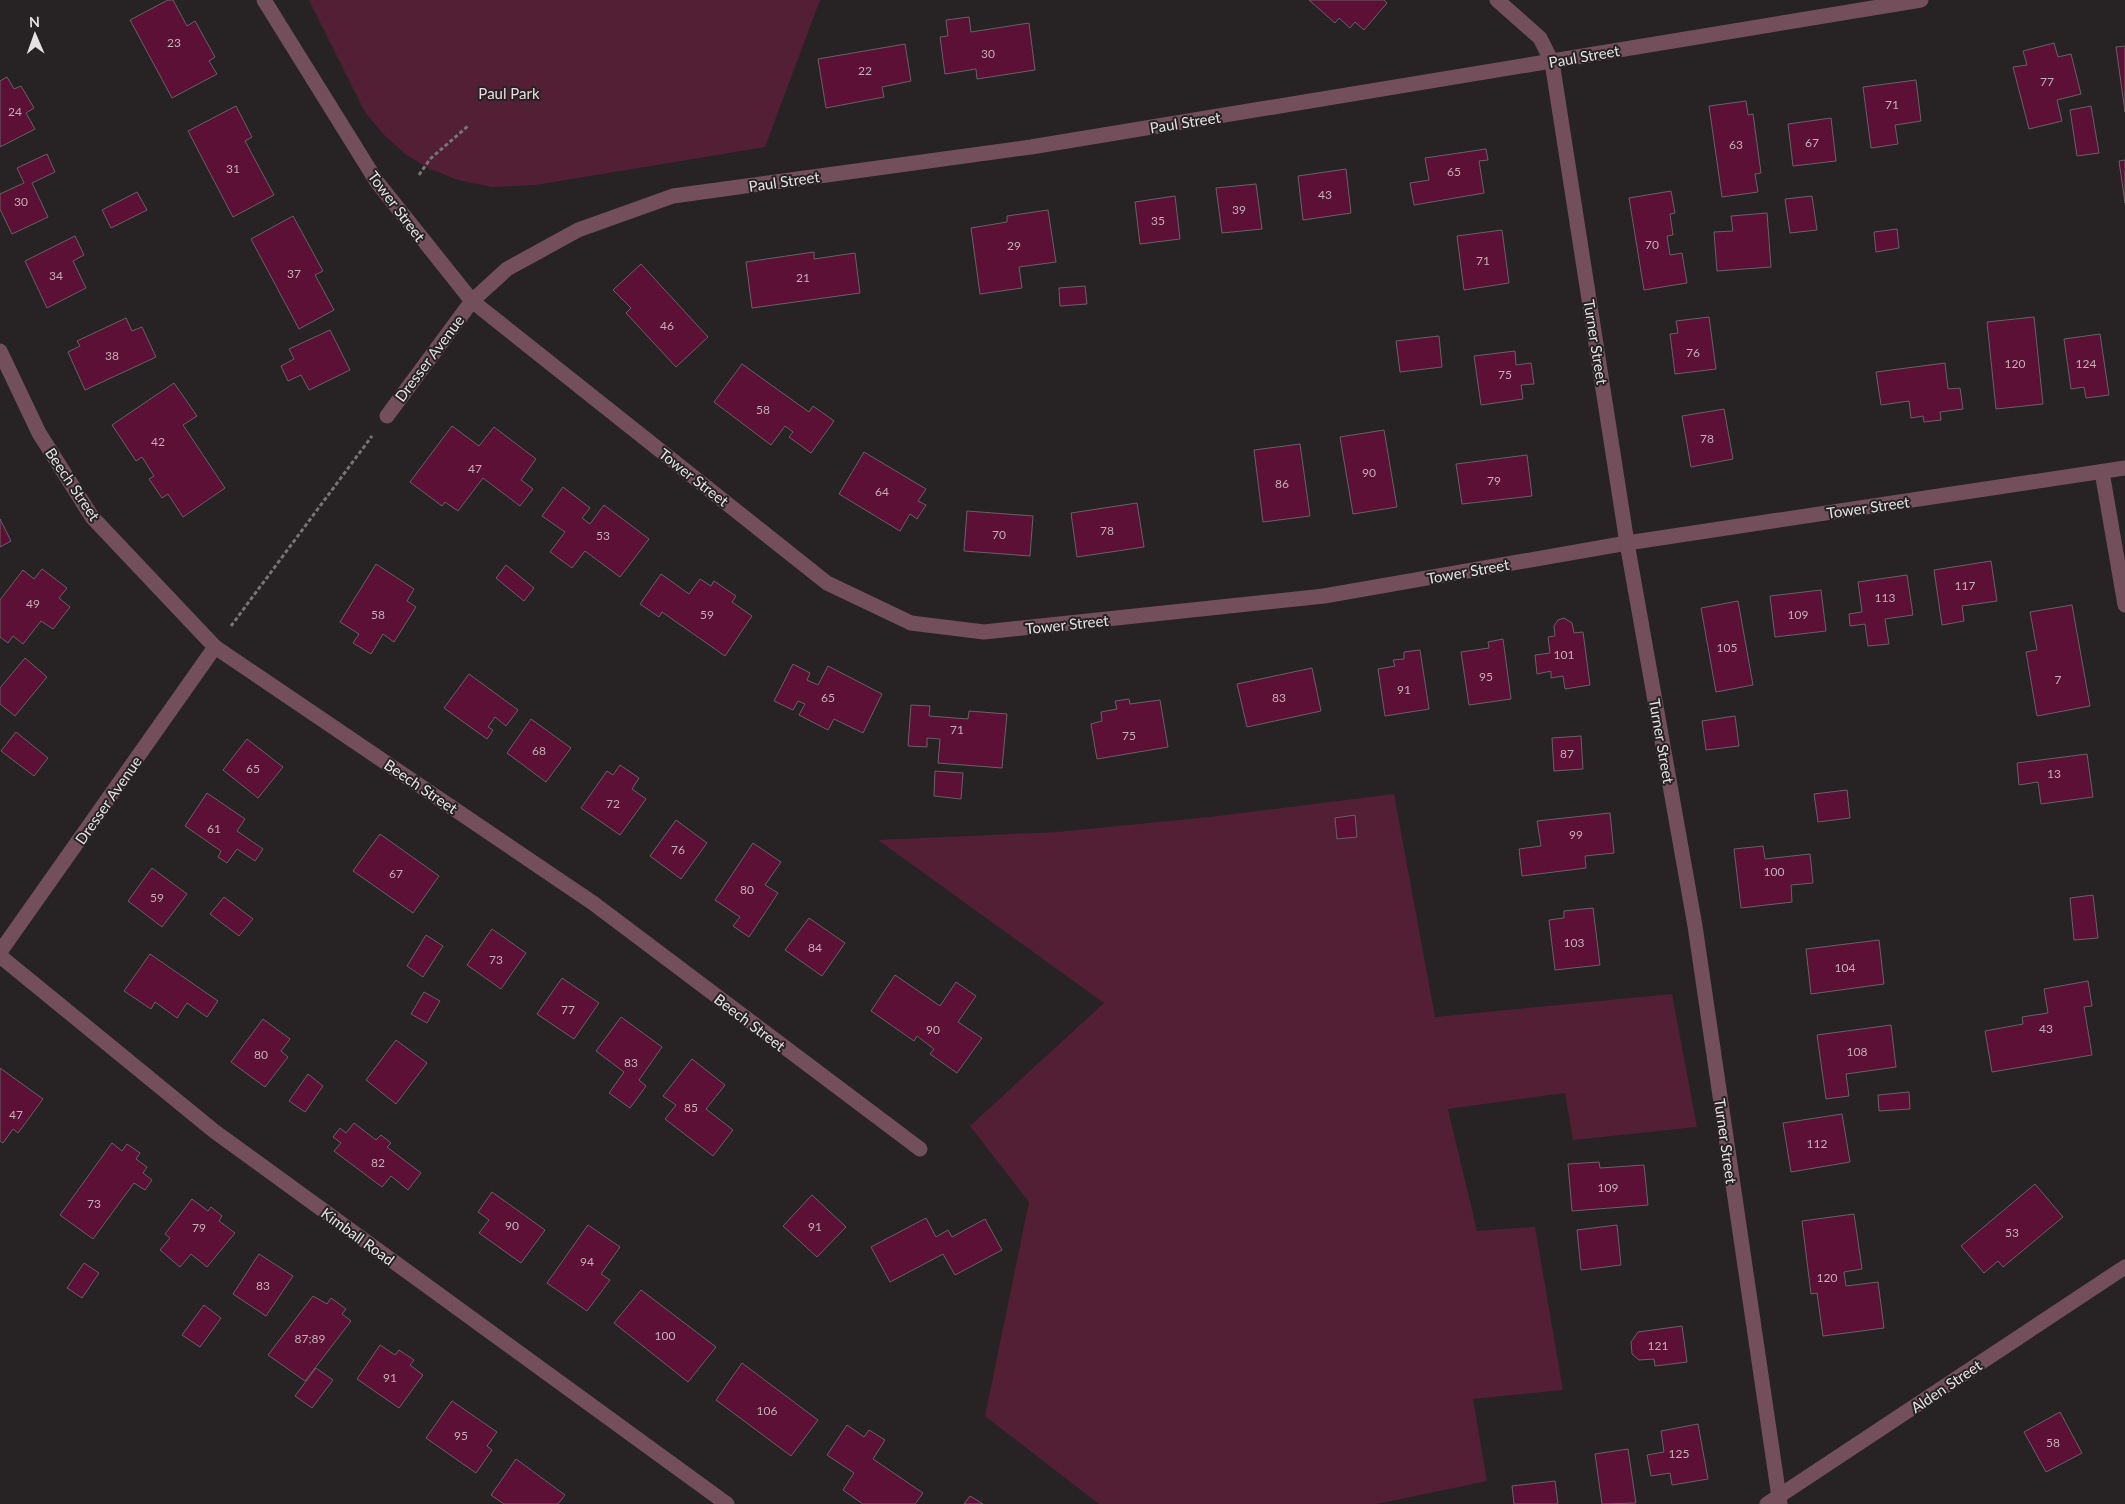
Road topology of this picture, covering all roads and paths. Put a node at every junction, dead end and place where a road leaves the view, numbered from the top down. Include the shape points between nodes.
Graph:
1 (264, 0) edge
2 (1497, 0) edge
3 (1921, 0) edge
4 (1552, 62) junction
5 (468, 126) dead end
6 (420, 174) dead end
7 (472, 301) junction
8 (0, 351) edge
9 (387, 416) joint
10 (2125, 468) edge
11 (2102, 472) junction
12 (1627, 543) junction
13 (2125, 605) edge
14 (215, 647) junction
15 (0, 954) edge
16 (920, 1149) dead end
17 (2125, 1268) edge
18 (1775, 1502) edge
19 (727, 1504) edge

1 - 7 street, Tower Street via 376,182
2 - 4 street, Turner Street via 1540,38
3 - 4 street, Paul Street
4 - 7 street, Paul Street via 1031,147 673,196 578,230 507,270
4 - 12 street, Turner Street
5 - 6 path via 430,160
7 - 9 street, Dresser Avenue
7 - 12 street, Tower Street via 827,583 911,623 984,632 1324,596
8 - 14 street, Beech Street via 39,433 92,517
9 - 14 path
10 - 11 street, Tower Street
11 - 12 street, Tower Street
11 - 13 street
12 - 18 street, Turner Street via 1695,926
14 - 15 street, Dresser Avenue
14 - 16 street, Beech Street via 593,903
15 - 19 street, Kimball Road via 214,1131
17 - 18 street, Alden Street

